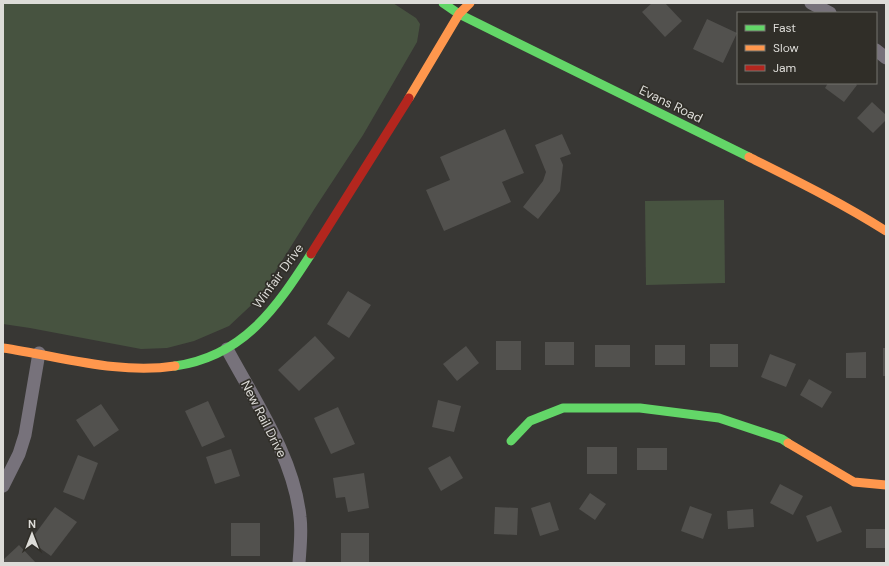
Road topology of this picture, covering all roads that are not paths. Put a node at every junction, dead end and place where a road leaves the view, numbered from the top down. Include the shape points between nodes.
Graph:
1 (443, 3) edge
2 (470, 3) edge
3 (811, 3) edge
4 (828, 12) edge
5 (459, 14) junction
6 (877, 51) edge
7 (886, 58) edge
8 (886, 231) edge
9 (3, 348) edge
10 (227, 349) junction
11 (39, 353) junction
12 (511, 441) dead end
13 (886, 485) edge
14 (3, 486) edge
15 (299, 563) edge

1 - 5 street, Evans Road
2 - 5 street, Winfair Drive
3 - 4 street
5 - 8 street, Evans Road via 807,186
5 - 10 street, Winfair Drive via 397,119 287,289 262,320
6 - 7 street
9 - 11 street, Winfair Drive
10 - 11 street, Winfair Drive via 196,361 152,369 129,369
10 - 15 street, New Rail Drive via 283,451 297,496 301,542
11 - 14 street via 25,435 19,454
12 - 13 street via 530,422 563,408 640,408 719,418 782,439 854,482

